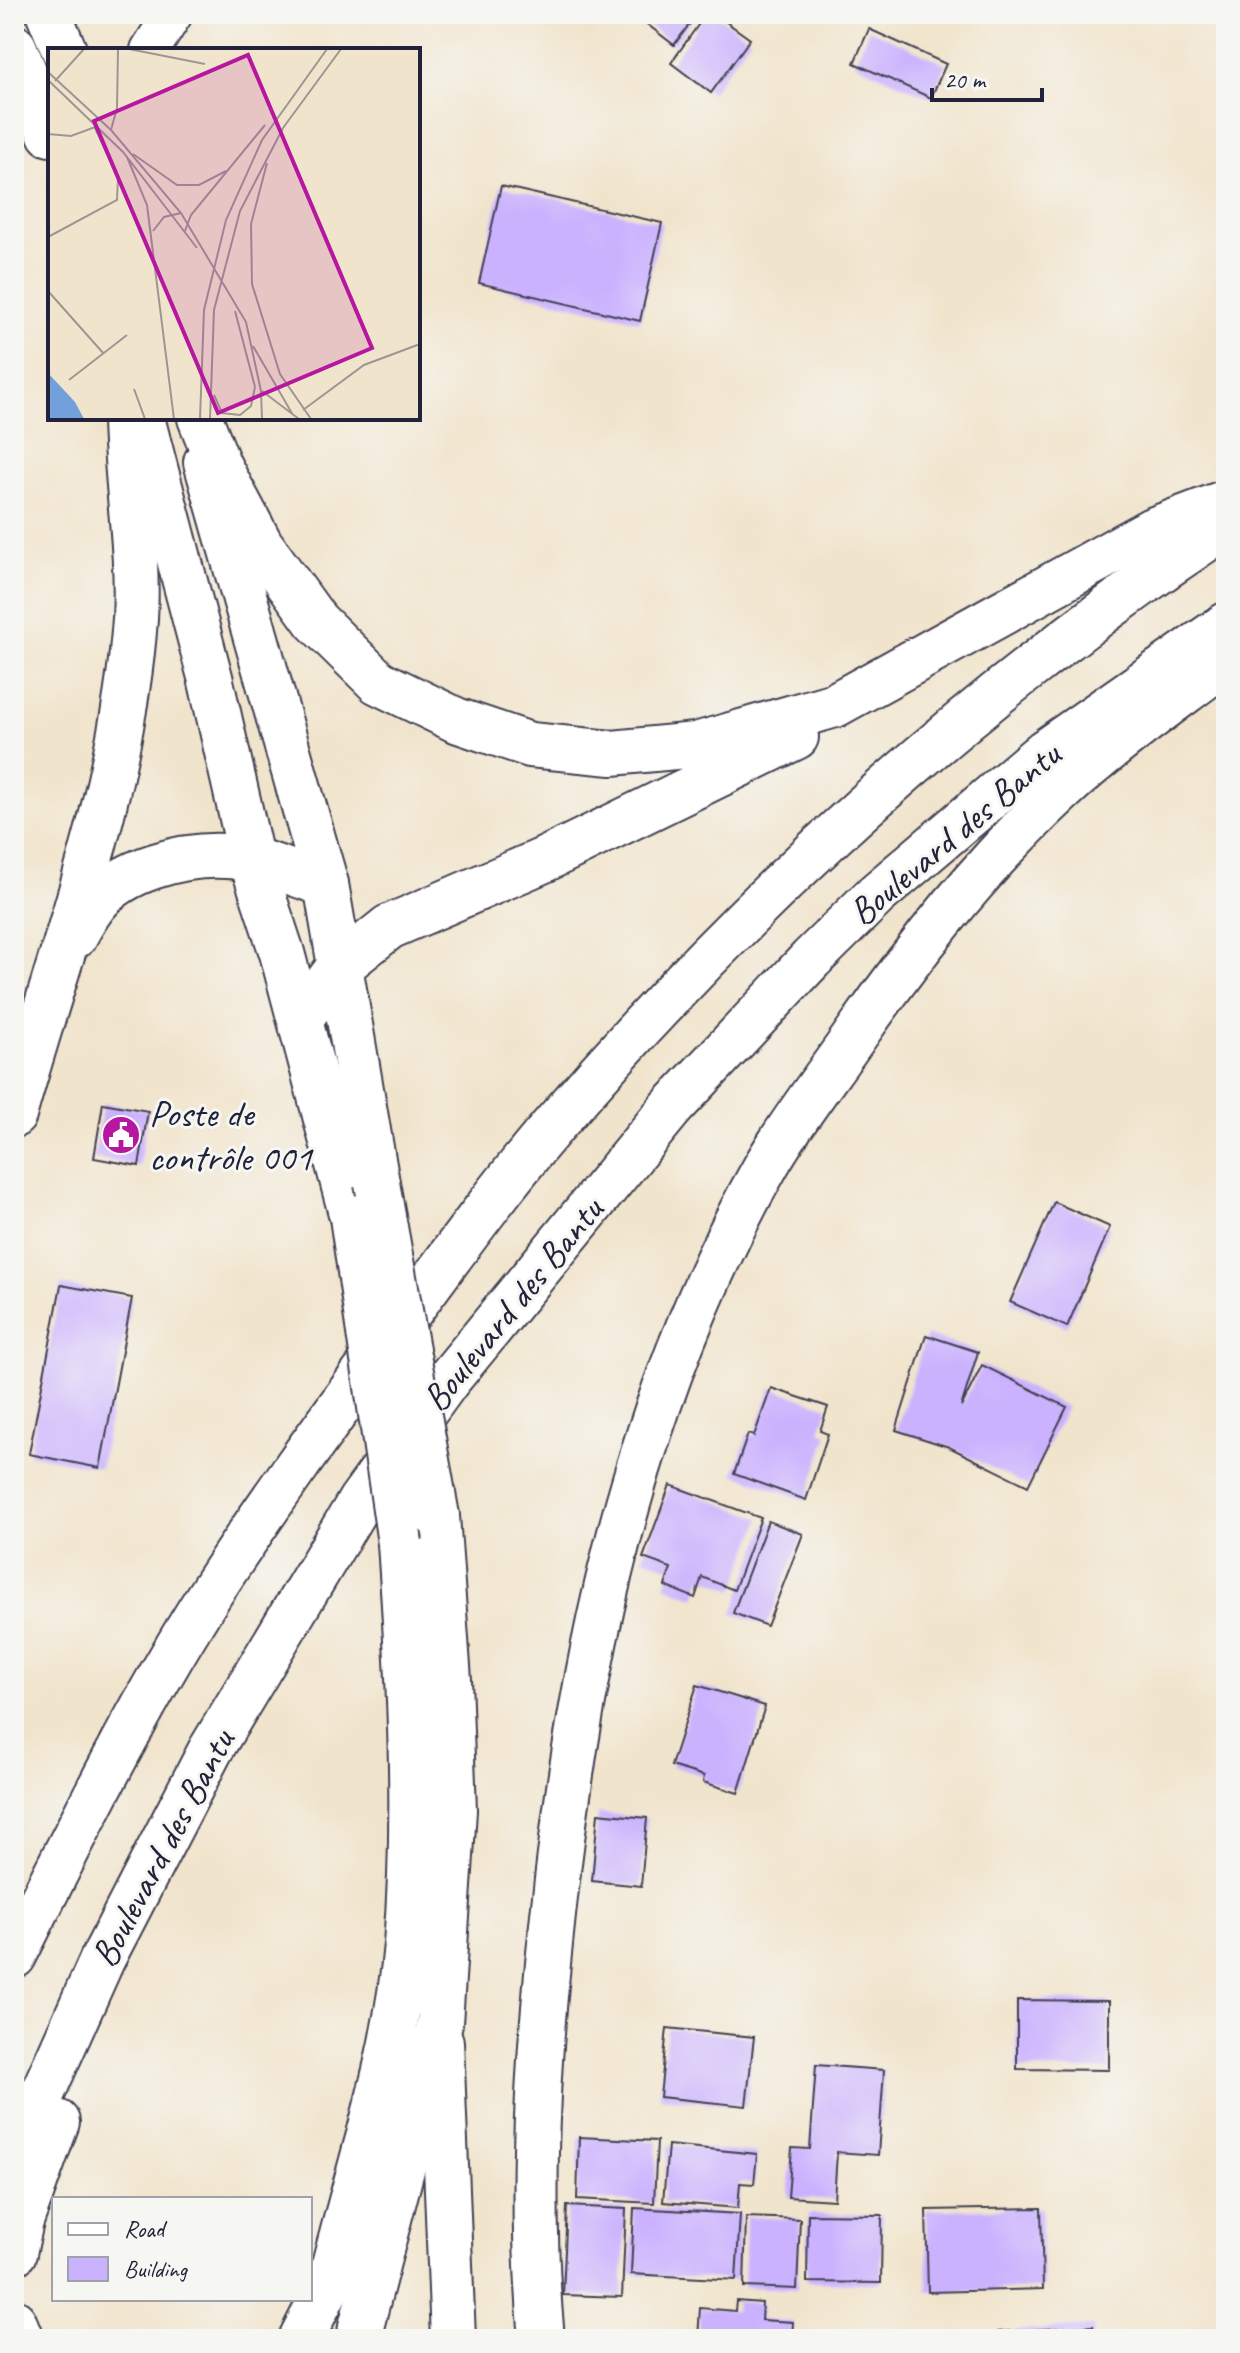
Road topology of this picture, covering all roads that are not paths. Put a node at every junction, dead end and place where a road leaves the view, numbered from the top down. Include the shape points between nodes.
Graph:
1 (49, 14) edge
2 (173, 14) edge
3 (14, 47) edge
4 (63, 48) edge
5 (151, 48) edge
6 (48, 58) edge
7 (48, 129) edge
8 (125, 420) edge
9 (143, 420) edge
10 (194, 420) edge
11 (201, 420) edge
12 (1226, 502) edge
13 (1226, 526) edge
14 (1226, 625) edge
15 (1226, 661) edge
16 (835, 705) junction
17 (252, 862) junction
18 (326, 884) junction
19 (57, 965) junction
20 (339, 967) junction
21 (300, 1019) junction
22 (14, 1115) edge
23 (365, 1200) junction
24 (210, 1751) junction
25 (406, 1946) junction
26 (14, 1956) edge
27 (440, 2023) junction
28 (14, 2157) edge
29 (14, 2253) edge
30 (330, 2282) junction
31 (14, 2322) edge
32 (363, 2335) edge
33 (21, 2339) edge
34 (301, 2339) edge
35 (453, 2339) edge
36 (542, 2339) edge

1 - 4 main road
2 - 5 street
3 - 6 street
3 - 7 main road
8 - 19 main road via 134,567 131,655 104,807
9 - 17 main road
10 - 18 main road
11 - 16 main road via 261,545 316,621 378,682 456,720 530,745 612,753 696,745
12 - 16 main road via 1152,530
13 - 26 main road, Boulevard des Bantu via 1090,620 812,854 716,948 549,1131 346,1398 203,1606 129,1734
14 - 24 main road, Boulevard des Bantu via 1044,752 877,894 671,1108 447,1381 369,1489
15 - 36 main road via 1062,790 980,873 906,962 769,1162 733,1229 664,1392 608,1576 564,1816 540,2039 535,2262
16 - 20 main road via 802,734 675,798 389,927
17 - 18 main road
17 - 19 main road via 227,855 143,870 96,902
17 - 21 main road
18 - 20 main road
19 - 22 main road
20 - 21 main road
20 - 23 main road
21 - 23 main road
23 - 25 main road, bridge via 400,1543 411,1753
23 - 27 main road, bridge via 437,1516 454,1810
24 - 28 main road, Boulevard des Bantu via 102,1960
24 - 29 main road via 50,2137
25 - 27 main road
25 - 30 main road via 377,2105
27 - 32 main road
27 - 35 main road
30 - 32 main road
30 - 34 main road
31 - 33 main road

